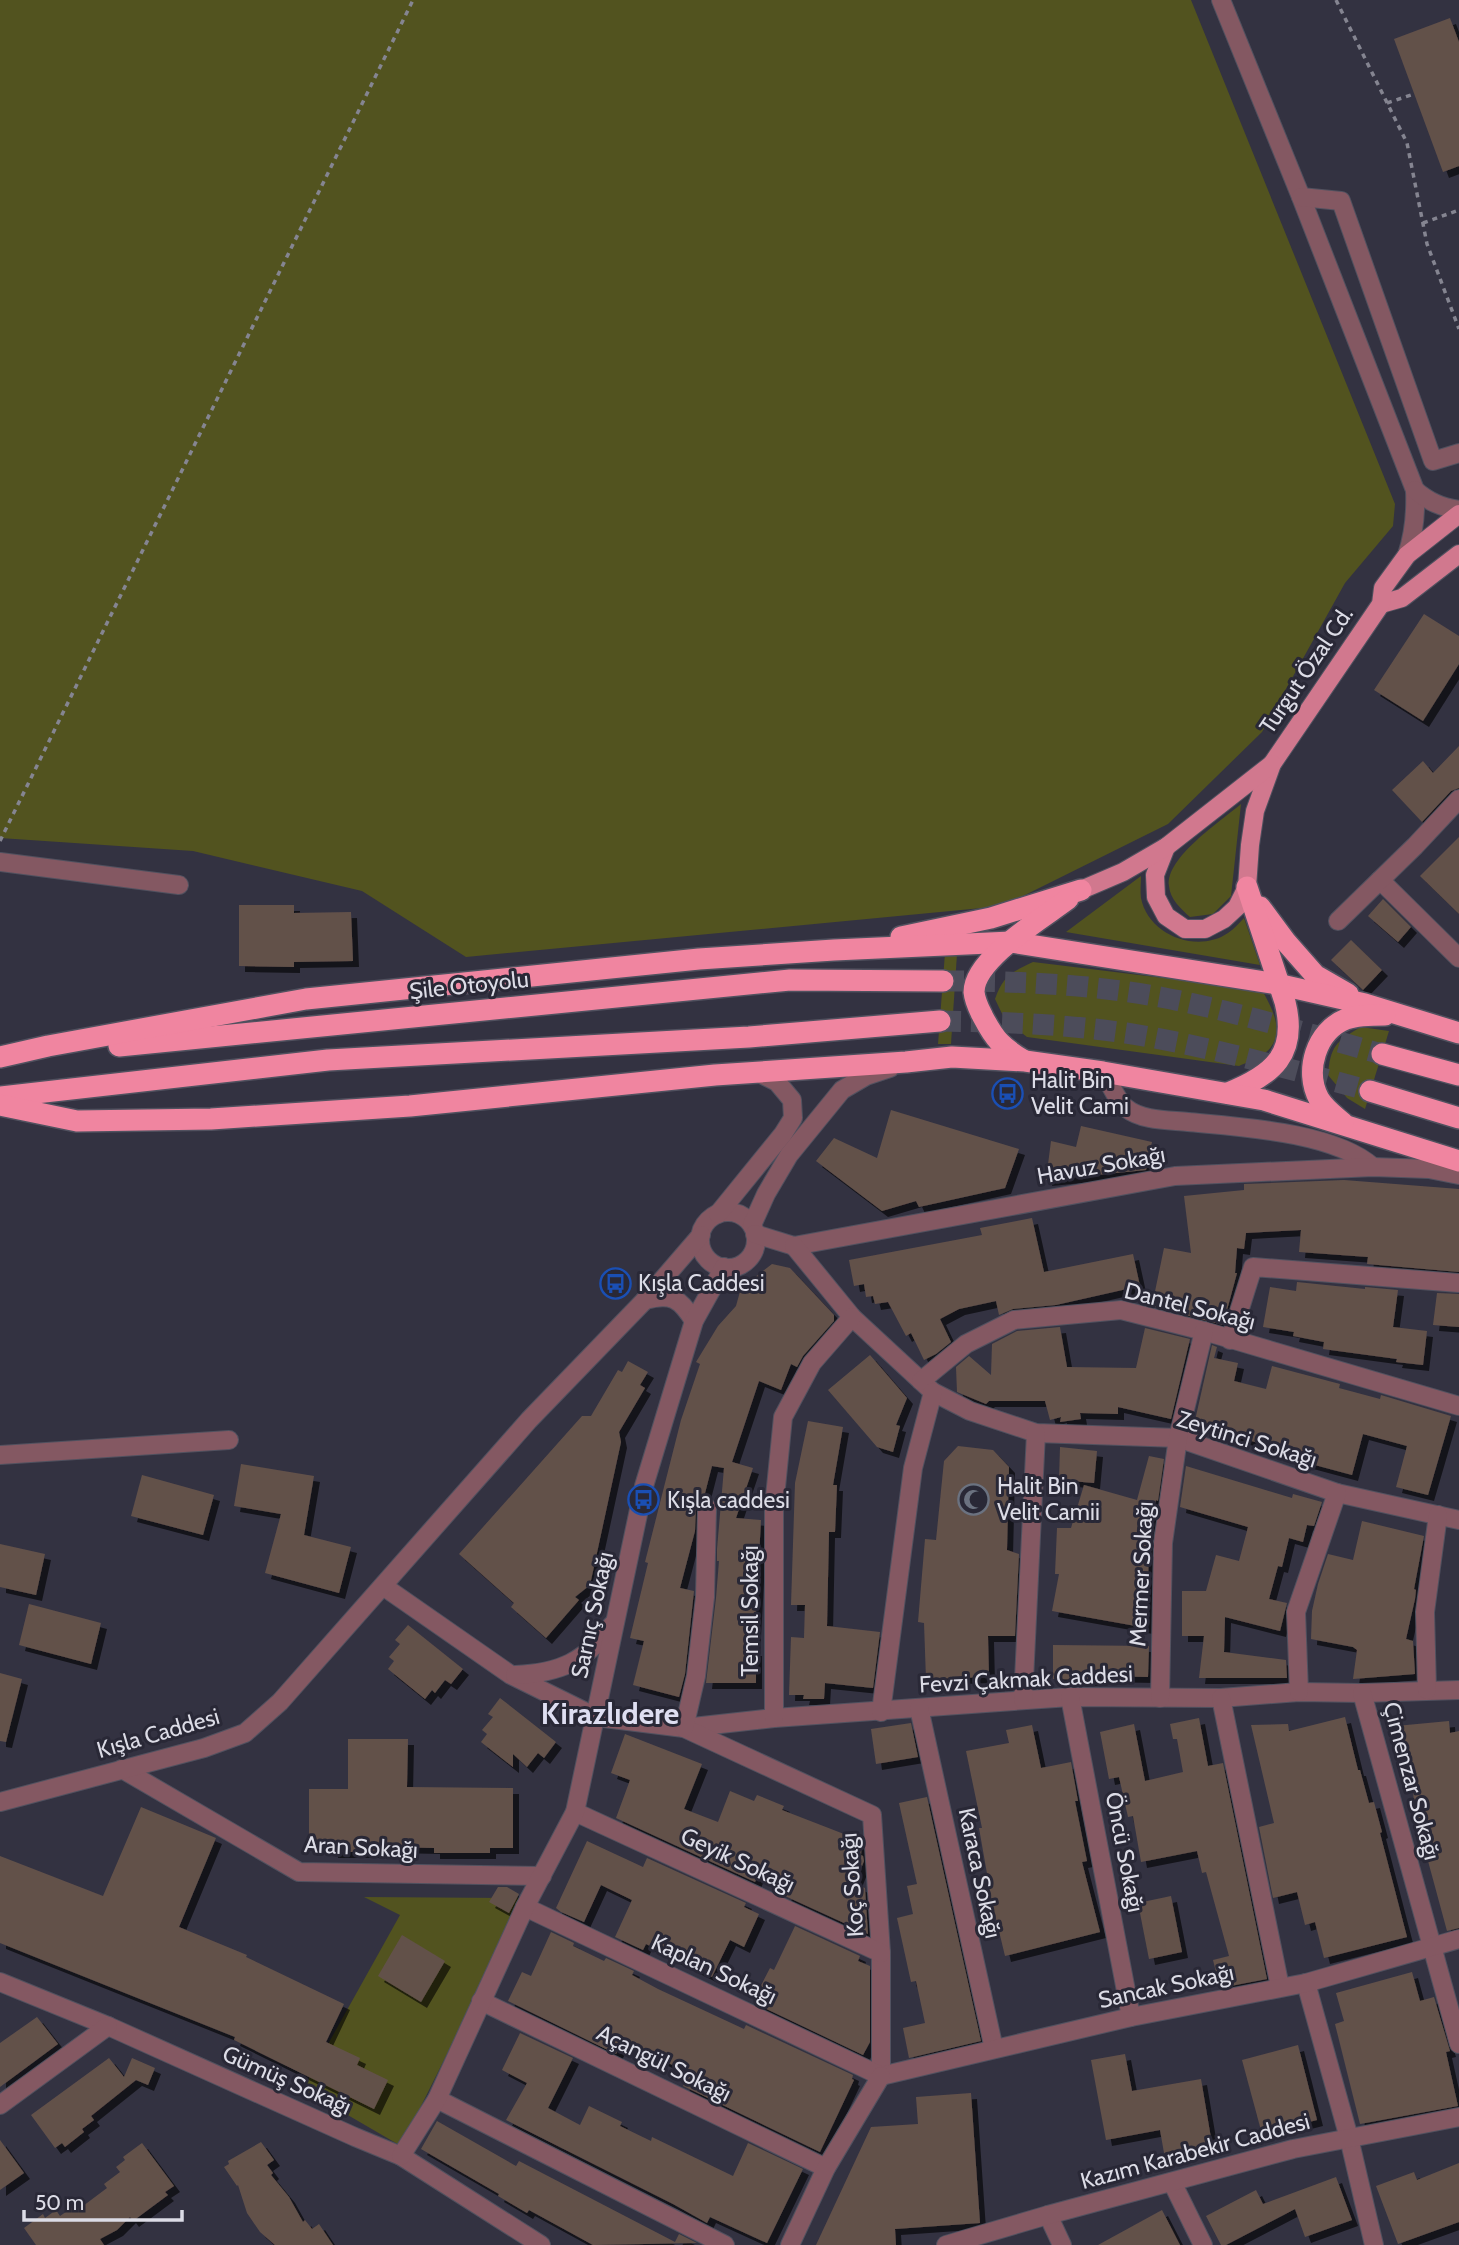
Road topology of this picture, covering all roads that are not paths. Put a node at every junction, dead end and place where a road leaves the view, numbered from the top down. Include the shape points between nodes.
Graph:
1 (1221, 0) edge
2 (1301, 197) junction
3 (1459, 453) edge
4 (1415, 490) junction
5 (1459, 512) edge
6 (1459, 554) edge
7 (1407, 555) junction
8 (1381, 604) junction
9 (1272, 764) junction
10 (1459, 799) edge
11 (1166, 847) junction
12 (0, 862) edge
13 (1380, 880) junction
14 (180, 885) dead end
15 (1247, 887) junction
16 (1081, 890) junction
17 (1338, 921) dead end
18 (1011, 942) junction
19 (834, 950) junction
20 (1459, 958) edge
21 (943, 981) tunnel mouth
22 (1277, 985) junction
23 (1365, 1004) junction
24 (1408, 1017) junction
25 (940, 1021) tunnel mouth
26 (1459, 1033) edge
27 (1382, 1054) tunnel mouth
28 (0, 1057) edge
29 (1025, 1061) junction
30 (906, 1062) junction
31 (755, 1071) junction
32 (1103, 1072) junction
33 (1459, 1075) edge
34 (1370, 1091) tunnel mouth
35 (1228, 1093) junction
36 (0, 1097) edge
37 (0, 1105) edge
38 (1459, 1118) edge
39 (1350, 1128) junction
40 (1459, 1161) edge
41 (1373, 1167) junction
42 (1459, 1175) edge
43 (718, 1214) junction
44 (754, 1230) junction
45 (701, 1235) junction
46 (794, 1246) junction
47 (724, 1267) junction
48 (1459, 1283) edge
49 (645, 1300) junction
50 (852, 1317) junction
51 (694, 1321) junction
52 (1204, 1331) junction
53 (1230, 1340) junction
54 (928, 1387) junction
55 (1459, 1406) edge
56 (1036, 1433) junction
57 (1178, 1438) junction
58 (229, 1440) dead end
59 (0, 1455) edge
60 (1338, 1493) junction
61 (707, 1508) dead end
62 (1438, 1515) junction
63 (1459, 1520) edge
64 (383, 1586) junction
65 (616, 1619) junction
66 (512, 1675) junction
67 (1427, 1690) junction
68 (1459, 1690) edge
69 (1299, 1692) junction
70 (1362, 1693) junction
71 (1070, 1697) junction
72 (1160, 1698) junction
73 (1221, 1698) junction
74 (1023, 1700) junction
75 (919, 1708) junction
76 (881, 1712) junction
77 (596, 1717) junction
78 (774, 1718) junction
79 (684, 1727) junction
80 (122, 1769) junction
81 (0, 1802) edge
82 (575, 1812) junction
83 (541, 1876) junction
84 (525, 1907) junction
85 (1459, 1939) edge
86 (1432, 1946) junction
87 (881, 1953) junction
88 (0, 1982) edge
89 (1306, 1983) junction
90 (1280, 1987) junction
91 (481, 2001) junction
92 (1131, 2017) junction
93 (107, 2026) junction
94 (1459, 2044) edge
95 (994, 2049) junction
96 (881, 2076) junction
97 (437, 2099) junction
98 (0, 2105) edge
99 (1459, 2117) edge
100 (1349, 2138) junction
101 (401, 2156) junction
102 (825, 2168) junction
103 (1172, 2182) junction
104 (1048, 2215) junction
105 (541, 2245) edge
106 (724, 2245) edge
107 (790, 2245) edge
108 (946, 2245) edge
109 (1062, 2245) edge
110 (1203, 2245) edge
111 (1374, 2245) edge

1 - 2 street
2 - 3 street via 1341,201 1433,461
2 - 4 street
4 - 5 street via 1438,506
4 - 7 street
5 - 7 main road, Turgut Özal Cd.
6 - 8 main road, Turgut Özal Cd. via 1402,598
7 - 8 main road, Turgut Özal Cd. via 1383,588
8 - 9 main road, Turgut Özal Cd.
9 - 11 main road
9 - 15 main road via 1255,811
10 - 13 street
11 - 15 main road via 1155,875 1156,897 1166,916 1185,929 1206,929 1224,919 1237,907
11 - 16 main road
12 - 14 street
13 - 17 street
13 - 20 street
15 - 22 highway
15 - 23 highway via 1315,975
16 - 18 highway
16 - 19 highway via 991,918
18 - 19 highway
18 - 22 highway
18 - 29 highway via 981,969 974,989 993,1037
19 - 28 highway via 699,959 306,999
21 - 28 highway, Şile Otoyolu via 790,980
22 - 23 highway
22 - 35 highway via 1289,1019 1282,1058 1264,1076
23 - 24 highway
24 - 26 highway
24 - 39 highway via 1349,1018 1328,1030 1320,1043 1312,1072 1317,1095
25 - 36 highway via 749,1037 328,1060
27 - 33 highway
29 - 30 highway via 952,1057
29 - 32 highway
30 - 31 highway
30 - 44 street via 842,1090 789,1155 765,1194
31 - 37 highway via 410,1106 211,1119 77,1121
31 - 43 street via 778,1082 792,1100 793,1118
32 - 35 highway
32 - 41 street via 1125,1108 1147,1118 1286,1134 1336,1147
34 - 38 highway
35 - 39 highway
39 - 40 highway
41 - 42 street, Havuz Sokağı
41 - 46 street, Havuz Sokağı via 1175,1176
43 - 44 street via 746,1218
43 - 45 street via 710,1218
44 - 46 street, Havuz Sokağı
44 - 47 street via 748,1259
45 - 47 street via 703,1253
45 - 49 street, Kışla Caddesi
46 - 50 street, Zeytinci Sokağı
47 - 51 street, Sarnıç Sokağı
48 - 53 street via 1253,1267
49 - 51 street via 673,1298
49 - 64 street, Kışla Caddesi via 529,1420
50 - 54 street, Zeytinci Sokağı
50 - 78 street, Temsil Sokağı via 812,1363 783,1418 774,1507
51 - 65 street, Sarnıç Sokağı via 644,1486
52 - 53 street, Dantel Sokağı
52 - 54 street, Dantel Sokağı via 1121,1310 1014,1320 967,1344
52 - 57 street, Mermer Sokağı
53 - 55 street, Dantel Sokağı
54 - 56 street, Zeytinci Sokağı via 970,1411
54 - 76 street
56 - 57 street, Zeytinci Sokağı
56 - 74 street
57 - 60 street, Zeytinci Sokağı
57 - 72 street, Mermer Sokağı via 1163,1543
58 - 59 street
60 - 62 street, Zeytinci Sokağı
60 - 69 street via 1296,1612
61 - 79 street via 705,1597 696,1676
62 - 63 street, Zeytinci Sokağı
62 - 67 street via 1425,1612
64 - 66 street
64 - 80 street, Kışla Caddesi via 280,1702 245,1733
65 - 66 street via 580,1659 545,1673
65 - 77 street, Sarnıç Sokağı
66 - 77 street
67 - 68 street, Fevzi Çakmak Caddesi
67 - 70 street, Fevzi Çakmak Caddesi
69 - 70 street, Fevzi Çakmak Caddesi
69 - 73 street, Fevzi Çakmak Caddesi
70 - 86 street, Çimenzar Sokağı
71 - 72 street, Fevzi Çakmak Caddesi
71 - 74 street, Fevzi Çakmak Caddesi
71 - 92 street, Öncü Sokağı
72 - 73 street, Fevzi Çakmak Caddesi
73 - 90 street
74 - 75 street, Fevzi Çakmak Caddesi
75 - 76 street, Fevzi Çakmak Caddesi
75 - 95 street, Karaca Sokağı
76 - 78 street, Fevzi Çakmak Caddesi
77 - 79 street, Fevzi Çakmak Caddesi
77 - 82 street, Sarnıç Sokağı
78 - 79 street, Fevzi Çakmak Caddesi
79 - 87 street, Koç Sokağı via 873,1815
80 - 81 street, Kışla Caddesi
80 - 83 street, Aran Sokağı via 299,1872
82 - 83 street, Sarnıç Sokağı
82 - 87 street, Geyik Sokağı
83 - 84 street, Sarnıç Sokağı
84 - 91 street, Sarnıç Sokağı
84 - 96 street, Kaplan Sokağı
85 - 86 street, Sancak Sokağı
86 - 89 street, Sancak Sokağı
86 - 94 street, Çimenzar Sokağı
87 - 96 street, Koç Sokağı
88 - 93 street, Gümüş Sokağı
89 - 90 street, Sancak Sokağı
89 - 100 street
90 - 92 street, Sancak Sokağı
91 - 97 street, Sarnıç Sokağı
91 - 102 street, Açangül Sokağı
92 - 95 street, Sancak Sokağı
93 - 98 street
93 - 101 street, Gümüş Sokağı
95 - 96 street, Sancak Sokağı
96 - 102 street
97 - 101 street, Sarnıç Sokağı
97 - 106 street
99 - 100 street, Kazım Karabekir Caddesi
100 - 103 street, Kazım Karabekir Caddesi
100 - 111 street
101 - 105 street, Gümüş Sokağı
102 - 107 street
103 - 104 street, Kazım Karabekir Caddesi
103 - 110 street
104 - 108 street, Kazım Karabekir Caddesi
104 - 109 street

